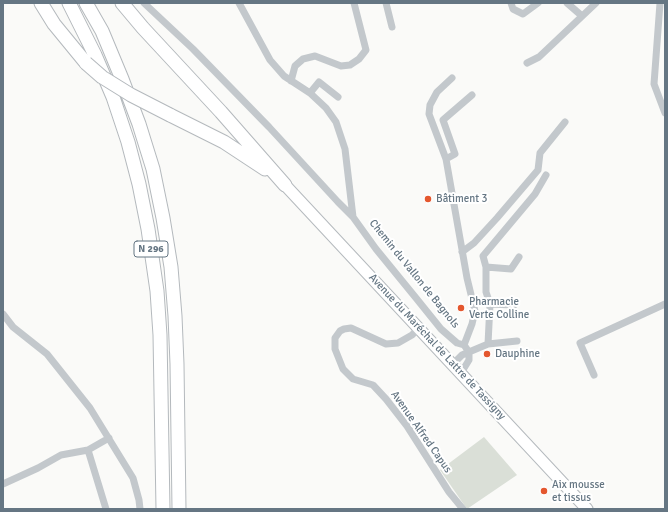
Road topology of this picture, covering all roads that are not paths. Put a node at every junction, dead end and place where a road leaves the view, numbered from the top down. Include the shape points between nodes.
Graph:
1 (41, 3) edge
2 (69, 3) edge
3 (86, 3) edge
4 (122, 3) edge
5 (144, 3) edge
6 (239, 3) edge
7 (354, 3) edge
8 (386, 3) edge
9 (511, 3) edge
10 (538, 3) edge
11 (567, 3) edge
12 (596, 3) edge
13 (660, 3) edge
14 (582, 16) junction
15 (392, 27) dead end
16 (527, 63) dead end
17 (452, 78) dead end
18 (291, 81) junction
19 (310, 93) junction
20 (472, 95) dead end
21 (338, 96) dead end
22 (665, 113) edge
23 (565, 122) dead end
24 (446, 159) junction
25 (546, 175) dead end
26 (286, 185) junction
27 (353, 217) junction
28 (462, 252) junction
29 (519, 257) dead end
30 (486, 266) junction
31 (490, 304) junction
32 (665, 304) edge
33 (514, 305) dead end
34 (3, 314) edge
35 (419, 328) junction
36 (517, 341) dead end
37 (488, 344) junction
38 (464, 345) junction
39 (469, 352) junction
40 (453, 364) junction
41 (461, 373) junction
42 (594, 375) dead end
43 (109, 438) junction
44 (88, 450) junction
45 (3, 484) edge
46 (106, 509) edge
47 (140, 509) edge
48 (163, 509) edge
49 (179, 509) edge
50 (463, 509) edge
51 (587, 509) edge

1 - 26 highway, bridge via 54,24 86,63 102,77 131,95 224,142
2 - 48 highway, N 296 via 113,97 128,142 148,229 157,290 160,335
3 - 49 highway, N 296 via 102,31 139,124 164,218 175,316
4 - 26 highway
5 - 27 street via 193,49
6 - 18 street, Chemin du Vallon de Bagnols via 270,60
7 - 18 street via 366,50 359,60 341,66 315,56 302,59 295,66
8 - 15 street
9 - 10 street via 513,9 523,14
11 - 14 street
12 - 14 street
13 - 22 street via 654,84
14 - 16 street via 539,57
17 - 24 street via 437,92 429,110
18 - 19 street, Chemin du Vallon de Bagnols
19 - 21 street via 319,82
19 - 27 street, Chemin du Vallon de Bagnols via 336,122 346,149
20 - 24 street via 443,120 455,154
23 - 28 street via 540,153 538,170 474,243
24 - 28 street
25 - 30 street via 535,194 483,256
26 - 35 main road, Avenue du Maréchal de Lattre de Tassigny
27 - 38 street, Chemin du Vallon de Bagnols via 441,328 457,343
28 - 38 street via 475,311
29 - 30 street via 511,269
30 - 31 street via 486,292
31 - 33 street
31 - 37 street
32 - 42 street via 580,343
34 - 43 street via 13,327 46,354 90,408
35 - 40 main road, Avenue du Maréchal de Lattre de Tassigny
35 - 50 street, Avenue Alfred Capus via 398,343 386,344 351,328 344,329 335,338 335,349 344,369 353,379 373,385 386,399
36 - 37 street
37 - 39 street
38 - 39 street, Chemin du Vallon de Bagnols
39 - 40 street
39 - 41 street via 469,360
40 - 41 main road, Avenue du Maréchal de Lattre de Tassigny
41 - 51 main road, Avenue du Maréchal de Lattre de Tassigny
43 - 44 street
43 - 47 street via 133,478
44 - 45 street via 60,455
44 - 46 street

